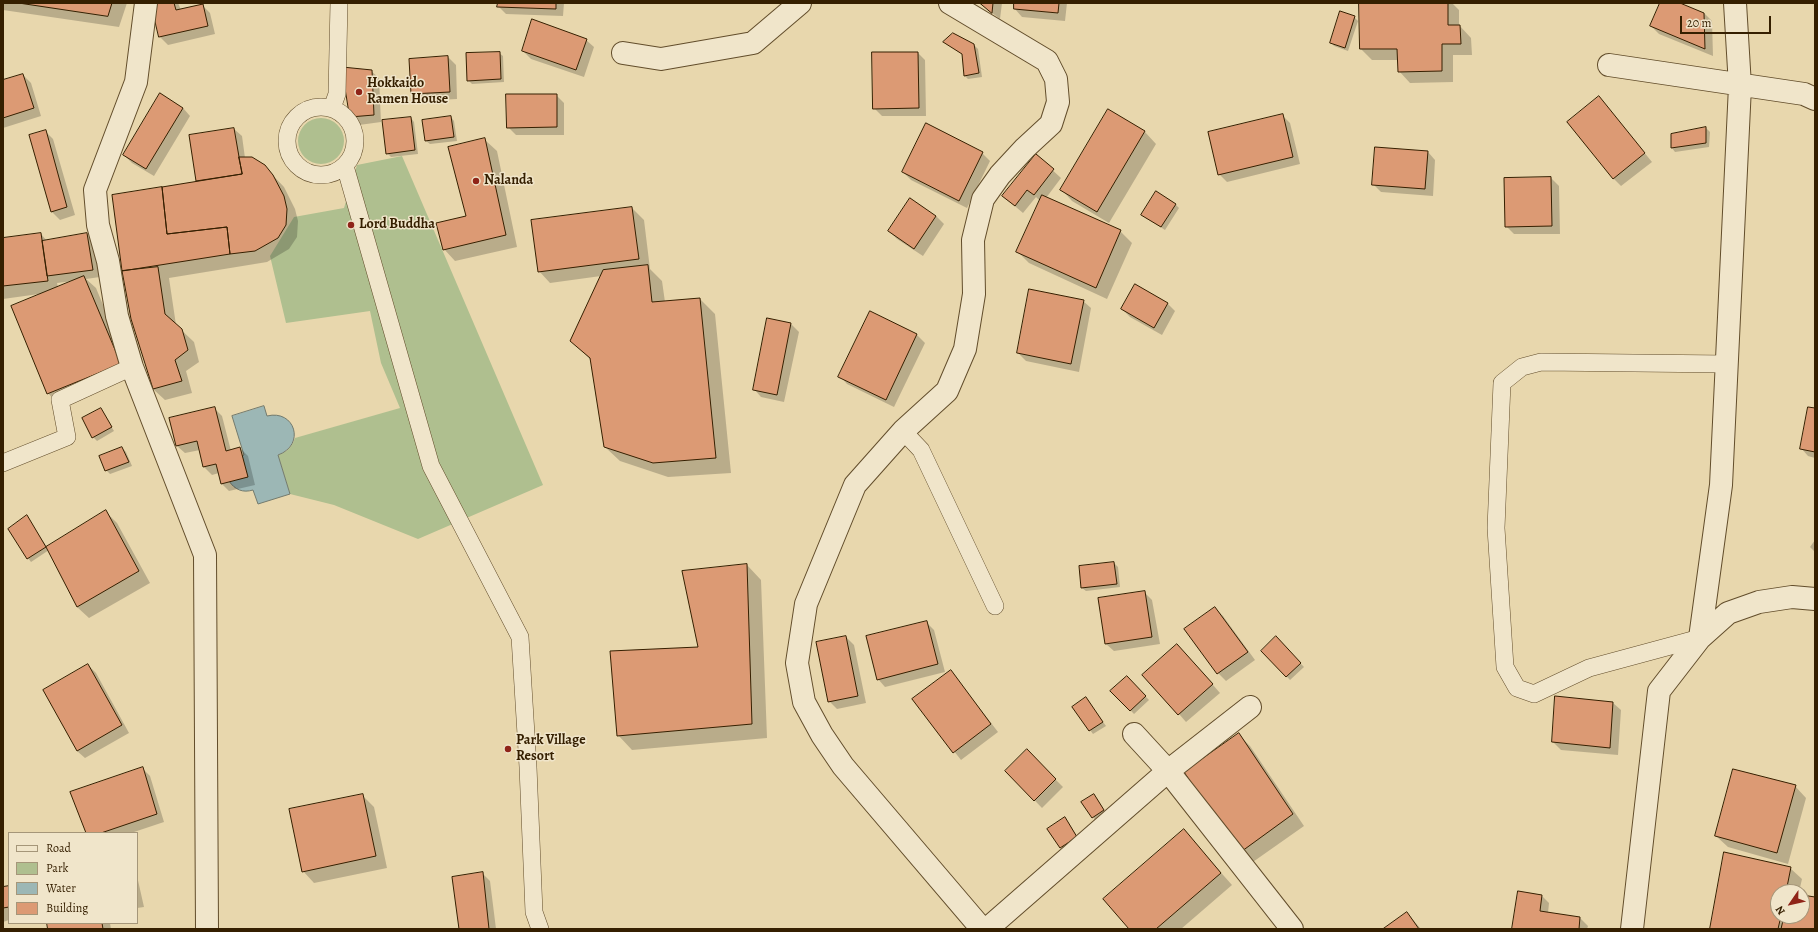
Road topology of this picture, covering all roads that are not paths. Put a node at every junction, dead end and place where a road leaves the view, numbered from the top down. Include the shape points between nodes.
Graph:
1 (146, 3) edge
2 (339, 3) edge
3 (800, 3) edge
4 (950, 3) edge
5 (1735, 3) edge
6 (623, 53) dead end
7 (1609, 65) dead end
8 (1740, 86) junction
9 (1815, 99) edge
10 (332, 108) junction
11 (345, 166) junction
12 (1727, 364) junction
13 (132, 367) junction
14 (903, 431) junction
15 (3, 463) edge
16 (1815, 599) edge
17 (995, 606) dead end
18 (1700, 638) junction
19 (1250, 707) dead end
20 (1134, 734) dead end
21 (1168, 772) junction
22 (207, 929) edge
23 (540, 929) edge
24 (982, 929) edge
25 (987, 929) edge
26 (1292, 929) edge
27 (1632, 929) edge

1 - 13 street via 136,82 95,190 98,225 108,261 116,316
2 - 10 lane via 337,94
3 - 6 street via 753,43 661,59
4 - 14 street via 1047,61 1056,79 1058,102 1051,124 1000,175 983,199 973,240 974,294 965,349 947,391
5 - 8 street
7 - 8 street
8 - 9 street via 1804,94
8 - 12 street
10 - 11 lane via 343,114 355,134 352,157
10 - 11 lane via 310,108 300,114 292,122 286,143 294,164 313,175 336,173
11 - 23 lane via 431,466 520,637 534,912
12 - 18 street via 1721,485
12 - 18 lane via 1541,362 1522,367 1502,383 1496,528 1505,667 1517,688 1534,694 1589,668
13 - 15 lane via 60,400 67,437
13 - 22 street via 205,555
14 - 17 lane via 921,450
14 - 24 street via 855,485 806,604 797,663 804,702 843,766
16 - 18 street via 1792,597 1759,602 1728,613
18 - 27 street via 1659,691
19 - 21 street
20 - 21 street
21 - 25 street
21 - 26 street

